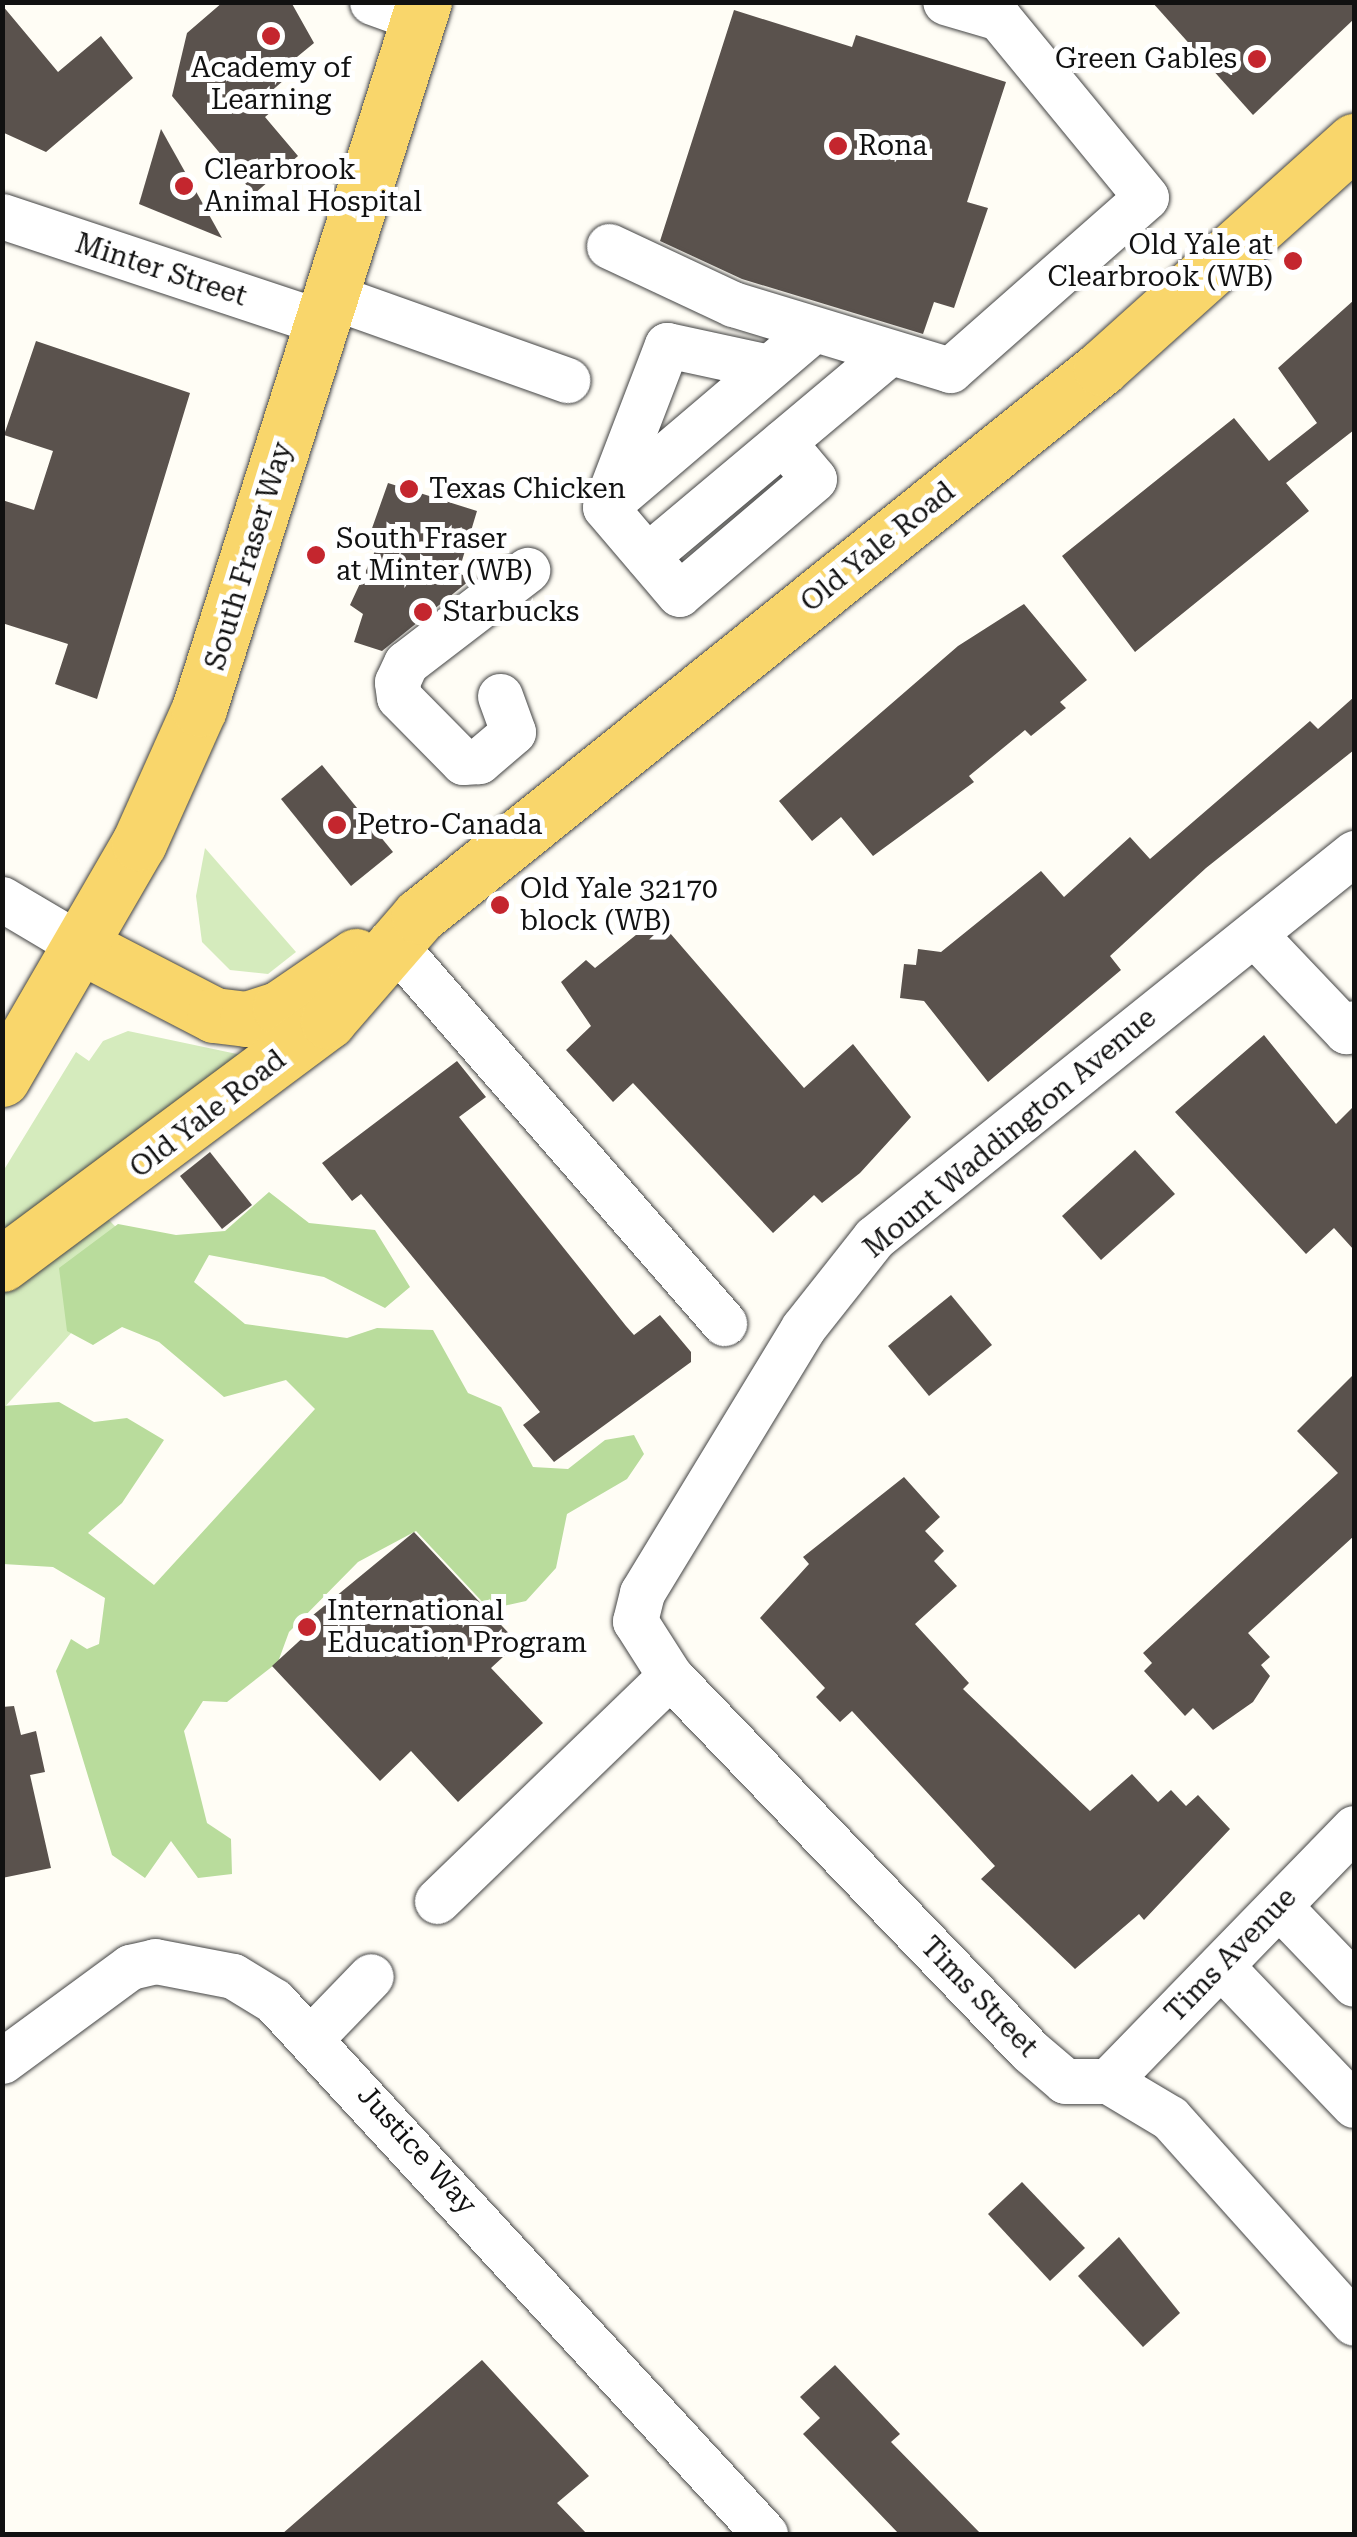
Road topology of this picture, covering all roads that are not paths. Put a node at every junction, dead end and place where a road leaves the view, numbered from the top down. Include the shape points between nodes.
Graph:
1 (944, 2) edge
2 (405, 8) edge
3 (1354, 141) edge
4 (2, 216) edge
5 (609, 246) dead end
6 (326, 309) junction
7 (813, 330) junction
8 (888, 354) junction
9 (769, 367) junction
10 (567, 380) dead end
11 (605, 507) junction
12 (527, 570) dead end
13 (500, 696) dead end
14 (1354, 853) edge
15 (2, 900) edge
16 (1254, 934) junction
17 (390, 941) junction
18 (81, 946) junction
19 (1354, 1023) edge
20 (2, 1079) edge
21 (2, 1264) edge
22 (724, 1323) dead end
23 (635, 1620) joint
24 (670, 1676) junction
25 (1354, 1828) edge
26 (437, 1902) dead end
27 (1279, 1906) junction
28 (1221, 1966) junction
29 (371, 1976) dead end
30 (1354, 1984) edge
31 (313, 2036) junction
32 (2, 2061) edge
33 (1108, 2081) junction
34 (1354, 2105) edge
35 (1354, 2323) edge
36 (765, 2534) edge

1 - 8 street via 999,18 1146,196 950,370
2 - 6 main road, South Fraser Way
3 - 17 main road, Old Yale Road via 1101,368
4 - 6 street, Minter Street
5 - 7 street
6 - 10 street, Minter Street
6 - 18 main road, South Fraser Way via 225,641 139,843
7 - 8 street
7 - 9 street
8 - 11 street via 647,556
9 - 11 street
9 - 11 street via 667,345
12 - 13 street via 406,663 397,682 445,753 463,762 491,754 513,732
14 - 16 street, Mount Waddington Avenue
15 - 18 street
16 - 19 street via 1346,1031
16 - 23 street, Mount Waddington Avenue via 874,1238 803,1328 642,1593
17 - 18 main road, Old Yale Road via 248,1019 214,1015
17 - 21 main road, Old Yale Road via 328,1020
17 - 22 street
18 - 20 main road, South Fraser Way
23 - 24 street, Tims Street
24 - 26 street
24 - 33 street, Tims Street via 1030,2051 1065,2081
25 - 27 street, Tims Avenue
27 - 28 street, Tims Avenue
27 - 30 street
28 - 33 street, Tims Avenue
28 - 34 street
29 - 31 street
31 - 32 street, Justice Way via 233,1976 155,1961 130,1967
31 - 36 street, Justice Way
33 - 35 street, Tims Street via 1170,2118

